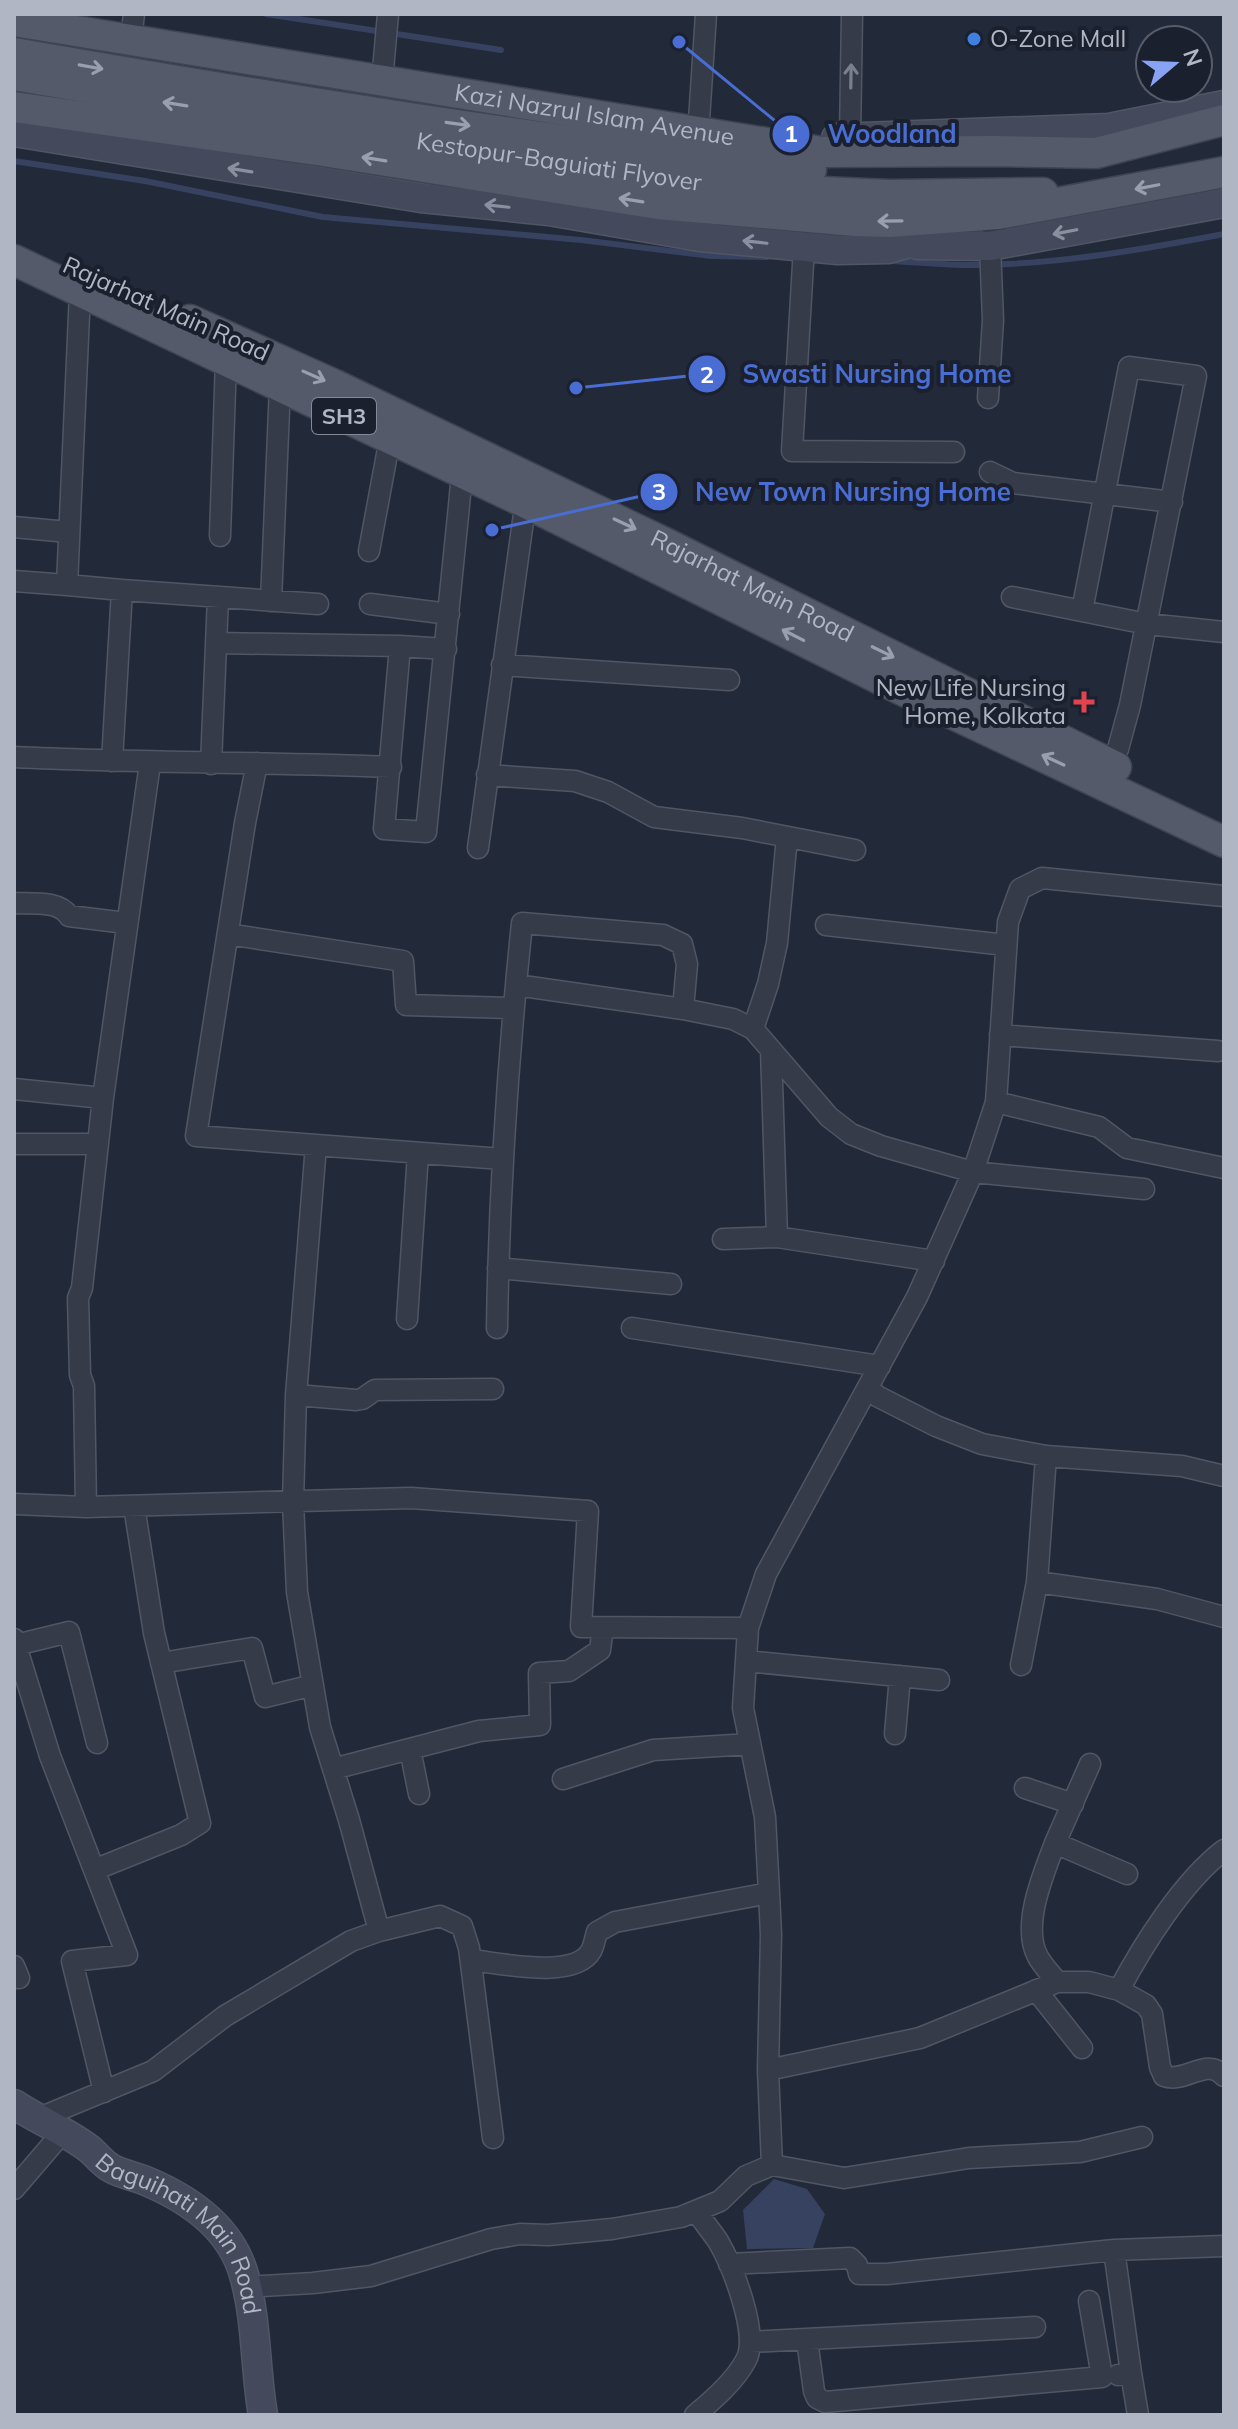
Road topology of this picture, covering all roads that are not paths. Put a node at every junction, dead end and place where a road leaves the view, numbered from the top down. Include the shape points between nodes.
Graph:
1 (53, 14) edge
2 (706, 14) edge
3 (852, 14) edge
4 (14, 21) edge
5 (133, 22) edge
6 (388, 26) edge
7 (14, 53) edge
8 (383, 70) junction
9 (14, 75) edge
10 (1224, 105) edge
11 (14, 107) edge
12 (699, 120) junction
13 (1224, 120) edge
14 (14, 132) edge
15 (850, 137) junction
16 (1096, 153) junction
17 (1224, 172) edge
18 (891, 184) junction
19 (1109, 194) junction
20 (1224, 203) edge
21 (998, 214) junction
22 (965, 216) junction
23 (14, 239) edge
24 (903, 245) junction
25 (990, 246) junction
26 (804, 247) junction
27 (14, 260) edge
28 (80, 292) junction
29 (226, 360) junction
30 (280, 386) junction
31 (988, 398) dead end
32 (390, 438) junction
33 (954, 452) dead end
34 (990, 472) dead end
35 (462, 473) junction
36 (527, 492) junction
37 (1106, 494) junction
38 (1172, 502) junction
39 (14, 527) edge
40 (68, 532) junction
41 (220, 536) dead end
42 (369, 551) dead end
43 (14, 581) edge
44 (67, 585) junction
45 (122, 590) junction
46 (218, 597) junction
47 (1012, 597) dead end
48 (271, 601) junction
49 (318, 604) dead end
50 (370, 604) dead end
51 (1082, 611) junction
52 (449, 614) junction
53 (1147, 624) junction
54 (1224, 632) edge
55 (216, 643) junction
56 (400, 646) junction
57 (446, 649) junction
58 (502, 665) junction
59 (729, 680) dead end
60 (14, 757) edge
61 (112, 761) junction
62 (150, 763) junction
63 (257, 763) junction
64 (1108, 763) junction
65 (211, 764) junction
66 (391, 767) junction
67 (487, 775) junction
68 (1224, 819) edge
69 (787, 837) junction
70 (1224, 842) edge
71 (478, 848) dead end
72 (855, 850) dead end
73 (1224, 896) edge
74 (14, 903) edge
75 (126, 923) junction
76 (826, 925) dead end
77 (228, 934) junction
78 (1006, 945) junction
79 (516, 985) junction
80 (513, 1008) junction
81 (683, 1009) junction
82 (753, 1029) junction
83 (1000, 1035) junction
84 (771, 1050) junction
85 (1218, 1051) dead end
86 (14, 1089) edge
87 (103, 1098) junction
88 (996, 1102) junction
89 (14, 1144) edge
90 (98, 1144) junction
91 (316, 1145) junction
92 (418, 1153) junction
93 (502, 1159) junction
94 (1224, 1168) edge
95 (973, 1172) junction
96 (1144, 1189) dead end
97 (777, 1237) junction
98 (723, 1239) dead end
99 (934, 1261) junction
100 (498, 1268) junction
101 (671, 1284) dead end
102 (407, 1319) dead end
103 (497, 1328) dead end
104 (632, 1328) dead end
105 (880, 1366) junction
106 (868, 1387) junction
107 (493, 1389) dead end
108 (296, 1395) junction
109 (1046, 1456) junction
110 (1224, 1476) edge
111 (293, 1502) junction
112 (14, 1504) edge
113 (134, 1506) junction
114 (86, 1507) junction
115 (1037, 1582) junction
116 (1224, 1617) edge
117 (603, 1628) junction
118 (748, 1628) junction
119 (15, 1642) edge
120 (746, 1661) junction
121 (161, 1663) junction
122 (1021, 1665) dead end
123 (900, 1676) junction
124 (939, 1680) dead end
125 (313, 1685) junction
126 (895, 1734) dead end
127 (97, 1743) dead end
128 (750, 1744) junction
129 (410, 1749) junction
130 (1090, 1764) dead end
131 (333, 1769) junction
132 (563, 1779) dead end
133 (1025, 1788) dead end
134 (419, 1794) dead end
135 (1073, 1804) junction
136 (1055, 1843) junction
137 (1224, 1850) edge
138 (94, 1870) junction
139 (1127, 1874) dead end
140 (769, 1893) junction
141 (379, 1931) junction
142 (471, 1960) junction
143 (1057, 1982) junction
144 (1036, 1990) junction
145 (1119, 1990) junction
146 (1082, 2048) dead end
147 (768, 2070) junction
148 (1224, 2076) edge
149 (104, 2092) junction
150 (25, 2111) edge
151 (62, 2133) junction
152 (1142, 2137) dead end
153 (493, 2138) dead end
154 (772, 2165) junction
155 (14, 2189) edge
156 (696, 2211) junction
157 (1224, 2246) edge
158 (1114, 2250) junction
159 (729, 2264) junction
160 (247, 2287) junction
161 (1089, 2301) dead end
162 (1035, 2327) dead end
163 (807, 2340) junction
164 (750, 2342) junction
165 (1131, 2373) junction
166 (1102, 2377) junction
167 (263, 2415) edge
168 (695, 2415) edge
169 (1138, 2415) edge

1 - 5 street
2 - 12 street
15 -> 3 street
4 - 16 main road, Kazi Nazrul Islam Avenue via 822,152
5 - 8 street
6 - 8 street
7 -> 18 main road, Kestopur-Baguiati Flyover via 174,81 645,150 830,171
8 - 12 street
18 -> 9 main road, Kestopur-Baguiati Flyover via 734,188
10 - 15 street via 1109,128
22 -> 11 main road via 855,221 658,204
12 - 15 street via 817,138
13 - 16 main road, Kazi Nazrul Islam Avenue
26 -> 14 street via 421,198
16 - 18 main road, Kestopur-Baguiati Flyover
17 -> 19 main road
18 - 19 main road, Kestopur-Baguiati Flyover
19 - 21 main road
20 -> 25 street
21 - 22 main road
21 - 25 street
22 - 24 street via 928,238
23 -> 36 main road, Rajarhat Main Road / SH3 via 335,385
24 - 25 street
24 - 26 street
25 - 31 street
26 - 33 street via 792,451
27 - 28 main road, SH3
28 - 29 main road, SH3
28 - 40 street
29 - 30 main road, Rajarhat Main Road / SH3
29 - 41 street
30 - 32 main road, Rajarhat Main Road / SH3
30 - 48 street
32 - 35 main road, Rajarhat Main Road / SH3
32 - 42 street
34 - 37 street via 1013,483
35 - 36 main road, Rajarhat Main Road / SH3
35 - 52 street
36 - 58 street
36 -> 64 main road, Rajarhat Main Road / SH3 via 667,544
70 -> 36 main road, Rajarhat Main Road / SH3 via 898,688
37 - 38 street
37 - 38 street via 1129,367 1196,376
37 - 51 street
38 - 53 street
39 - 40 street
40 - 44 street
43 - 44 street
44 - 45 street
45 - 46 street
45 - 61 street
46 - 48 street
46 - 55 street
47 - 51 street
48 - 49 street
50 - 52 street
51 - 53 street
52 - 57 street
53 - 54 street
53 - 64 street via 1118,749
55 - 56 street
55 - 65 street
56 - 57 street
56 - 66 street
57 - 66 street via 426,832 384,829
58 - 59 street
58 - 67 street
60 - 61 street
61 - 62 street
62 - 65 street
62 - 75 street
63 - 65 street
63 - 66 street
63 - 77 street
64 - 68 main road, Rajarhat Main Road / SH3
67 - 69 street via 575,781 654,817
67 - 71 street
69 - 72 street
69 - 82 street via 777,943
73 - 78 street via 1042,878 1020,889
74 - 75 street via 56,905 69,916
75 - 87 street
76 - 78 street
77 - 80 street via 403,961 406,1005
77 - 91 street via 196,1136
78 - 83 street
79 - 80 street
79 - 81 street
79 - 81 street via 522,923 663,935 682,944 687,964
80 - 93 street
81 - 82 street via 733,1019
82 - 84 street
83 - 85 street
83 - 88 street
84 - 95 street via 829,1117 851,1134
84 - 97 street
86 - 87 street
87 - 90 street
88 - 94 street via 1099,1127 1127,1148
88 - 95 street
89 - 90 street
90 - 114 street via 78,1298
91 - 92 street
91 - 108 street
92 - 93 street
92 - 102 street
93 - 100 street
95 - 96 street
95 - 99 street
97 - 98 street
97 - 99 street
99 - 105 street
100 - 101 street
100 - 103 street
104 - 105 street
105 - 106 street
106 - 109 street via 936,1426 982,1444
106 - 118 street via 766,1574
107 - 108 street via 375,1390 356,1400
108 - 111 street
109 - 110 street via 1182,1466
109 - 115 street
111 - 113 street
111 - 117 street via 411,1498 588,1511 581,1627
111 - 125 street via 297,1592
112 - 114 street
113 - 114 street
113 - 121 street
115 - 116 street via 1157,1599
115 - 122 street
117 - 118 street
117 - 129 street via 600,1650 569,1671 539,1673 540,1725 479,1731
118 - 120 street
119 - 127 street via 69,1632
119 - 138 street via 50,1756
120 - 123 street
120 - 128 street via 743,1708
121 - 125 street via 252,1648 265,1697
121 - 138 street via 200,1823
123 - 124 street
123 - 126 street
125 - 131 street
128 - 132 street via 653,1750
128 - 140 street via 765,1817
129 - 131 street
129 - 134 street
130 - 135 street
131 - 141 street
133 - 135 street
135 - 136 street
136 - 139 street
136 - 143 street via 1031,1921 1038,1957
137 - 145 street via 1190,1883
138 - 149 street via 127,1955 72,1961
140 - 142 street via 615,1922 597,1932 591,1951 579,1963 559,1969
140 - 147 street
141 - 142 street via 440,1916 462,1926
141 - 149 street via 351,1941 236,2010 153,2071
142 - 153 street
143 - 144 street
143 - 145 street via 1089,1982
144 - 146 street
144 - 147 street via 920,2038
145 - 148 street via 1152,2014 1164,2076 1176,2078 1211,2067
147 - 154 street
149 - 150 street
150 - 151 street, Baguihati Main Road
151 - 155 street
151 - 160 street, Baguihati Main Road via 110,2168 168,2191 205,2214 237,2255
152 - 154 street via 1080,2152 969,2158 844,2178
154 - 156 street via 746,2176 720,2201
156 - 159 street
156 - 160 street via 612,2229 506,2236 371,2276
157 - 158 street
158 - 159 street via 887,2274 859,2274 850,2258
158 - 165 street
159 - 164 street
160 - 167 street, Baguihati Main Road
161 - 166 street
162 - 163 street
163 - 164 street
163 - 166 street via 814,2391 825,2402
164 - 168 street via 748,2359
165 - 166 street
165 - 169 street

